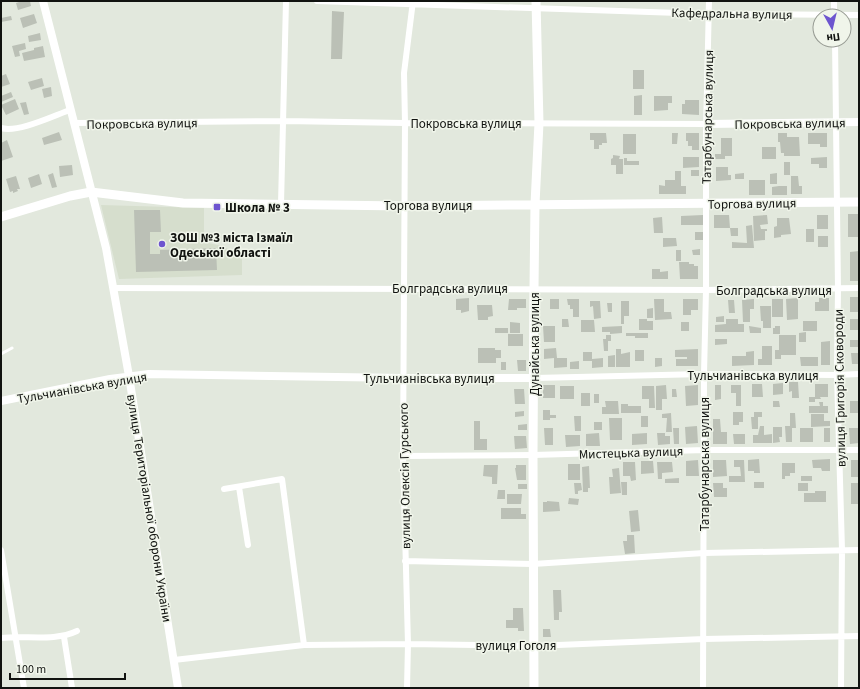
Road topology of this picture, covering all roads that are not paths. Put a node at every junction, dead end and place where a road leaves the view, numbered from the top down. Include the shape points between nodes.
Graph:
1 (43, 1) edge
2 (286, 1) edge
3 (317, 1) edge
4 (709, 1) edge
5 (413, 3) edge
6 (536, 5) edge
7 (709, 14) junction
8 (812, 15) edge
9 (835, 48) edge
10 (70, 110) junction
11 (284, 121) junction
12 (859, 122) edge
13 (74, 123) junction
14 (405, 123) junction
15 (835, 123) junction
16 (539, 124) junction
17 (706, 124) junction
18 (1, 128) edge
19 (91, 192) junction
20 (836, 202) junction
21 (859, 202) edge
22 (281, 204) junction
23 (535, 204) junction
24 (707, 204) junction
25 (404, 206) junction
26 (1, 217) edge
27 (114, 288) junction
28 (403, 288) junction
29 (534, 288) junction
30 (859, 288) edge
31 (838, 289) junction
32 (706, 290) junction
33 (12, 348) dead end
34 (1, 354) edge
35 (704, 374) junction
36 (859, 374) edge
37 (837, 375) junction
38 (130, 376) junction
39 (403, 378) junction
40 (534, 378) junction
41 (1, 401) edge
42 (705, 450) junction
43 (859, 450) edge
44 (839, 451) junction
45 (533, 455) junction
46 (403, 456) junction
47 (239, 487) junction
48 (224, 489) dead end
49 (248, 546) dead end
50 (1, 550) edge
51 (842, 550) junction
52 (859, 550) edge
53 (704, 553) junction
54 (405, 561) junction
55 (533, 564) junction
56 (77, 631) dead end
57 (16, 636) junction
58 (859, 636) edge
59 (64, 637) junction
60 (841, 637) junction
61 (1, 638) edge
62 (704, 639) junction
63 (408, 644) junction
64 (304, 645) junction
65 (534, 646) junction
66 (174, 660) junction
67 (24, 688) edge
68 (72, 688) edge
69 (178, 688) edge
70 (407, 688) edge
71 (534, 688) edge
72 (703, 688) edge
73 (841, 688) edge

1 - 10 street, вулиця Територіальної оборони України
2 - 11 street
3 - 5 street, Кафедральна вулиця
4 - 7 street, Татарбунарська вулиця
5 - 6 street, Кафедральна вулиця
5 - 14 street, вулиця Олексія Гурського via 404,73
6 - 7 street, Кафедральна вулиця
6 - 16 main road, Дунайська вулиця
7 - 8 street, Кафедральна вулиця
7 - 17 street, Татарбунарська вулиця
9 - 15 street, вулиця Григорія Сковороди
10 - 13 street, вулиця Територіальної оборони України
10 - 18 street, Покровська вулиця via 16,128
11 - 13 street, Покровська вулиця
11 - 14 street, Покровська вулиця
11 - 22 street
12 - 15 street, Покровська вулиця
13 - 19 street, вулиця Територіальної оборони України
14 - 16 street, Покровська вулиця
14 - 25 street, вулиця Олексія Гурського
15 - 17 street, Покровська вулиця
15 - 20 street, вулиця Григорія Сковороди
16 - 17 street, Покровська вулиця
16 - 23 main road, Дунайська вулиця
17 - 24 street, Татарбунарська вулиця
19 - 22 main road, Торгова вулиця via 183,203
19 - 26 main road, Торгова вулиця
19 - 27 street, вулиця Територіальної оборони України
20 - 21 main road, Торгова вулиця
20 - 24 main road, Торгова вулиця
20 - 31 street, вулиця Григорія Сковороди
22 - 25 main road, Торгова вулиця
23 - 24 main road, Торгова вулиця
23 - 25 main road, Торгова вулиця
23 - 29 main road, Дунайська вулиця
24 - 32 street, Татарбунарська вулиця
25 - 28 street, вулиця Олексія Гурського
27 - 28 street, Болградська вулиця
27 - 38 street, вулиця Територіальної оборони України
28 - 29 street, Болградська вулиця
28 - 39 street, вулиця Олексія Гурського
29 - 32 street, Болградська вулиця
29 - 40 main road, Дунайська вулиця
30 - 31 street, Болградська вулиця
31 - 32 street, Болградська вулиця
31 - 37 street, вулиця Григорія Сковороди
32 - 35 street, Татарбунарська вулиця
33 - 34 lane
35 - 37 street, Тульчианівська вулиця
35 - 40 street, Тульчианівська вулиця
35 - 42 street, Татарбунарська вулиця
36 - 37 street, Тульчианівська вулиця
37 - 44 street, вулиця Григорія Сковороди
38 - 39 street, Тульчианівська вулиця via 149,374
38 - 41 street, Тульчианівська вулиця
38 - 66 street, вулиця Територіальної оборони України
39 - 40 street, Тульчианівська вулиця
39 - 46 street, вулиця Олексія Гурського
40 - 45 main road, Дунайська вулиця
42 - 44 street, Мистецька вулиця
42 - 45 street, Мистецька вулиця
42 - 53 street, Татарбунарська вулиця
43 - 44 street, Мистецька вулиця
44 - 51 street, вулиця Григорія Сковороди
45 - 46 street, Мистецька вулиця
45 - 55 main road, Дунайська вулиця
46 - 54 street, вулиця Олексія Гурського
47 - 48 street
47 - 49 street
47 - 64 street via 282,479
50 - 57 street
51 - 52 street
51 - 53 street
51 - 60 street, вулиця Григорія Сковороди
53 - 55 street
53 - 62 street, Татарбунарська вулиця
54 - 55 street
54 - 63 street, вулиця Олексія Гурського
55 - 65 main road, Дунайська вулиця
56 - 59 street
57 - 59 street
57 - 61 street
57 - 67 street
58 - 60 street, вулиця Гоголя
59 - 68 street
60 - 62 street, вулиця Гоголя
60 - 73 street, вулиця Григорія Сковороди
62 - 65 street, вулиця Гоголя
62 - 72 street, Татарбунарська вулиця
63 - 64 street, вулиця Гоголя
63 - 65 street, вулиця Гоголя
63 - 70 street, вулиця Олексія Гурського
64 - 66 street, вулиця Гоголя
65 - 71 main road, Дунайська вулиця
66 - 69 street, вулиця Територіальної оборони України

